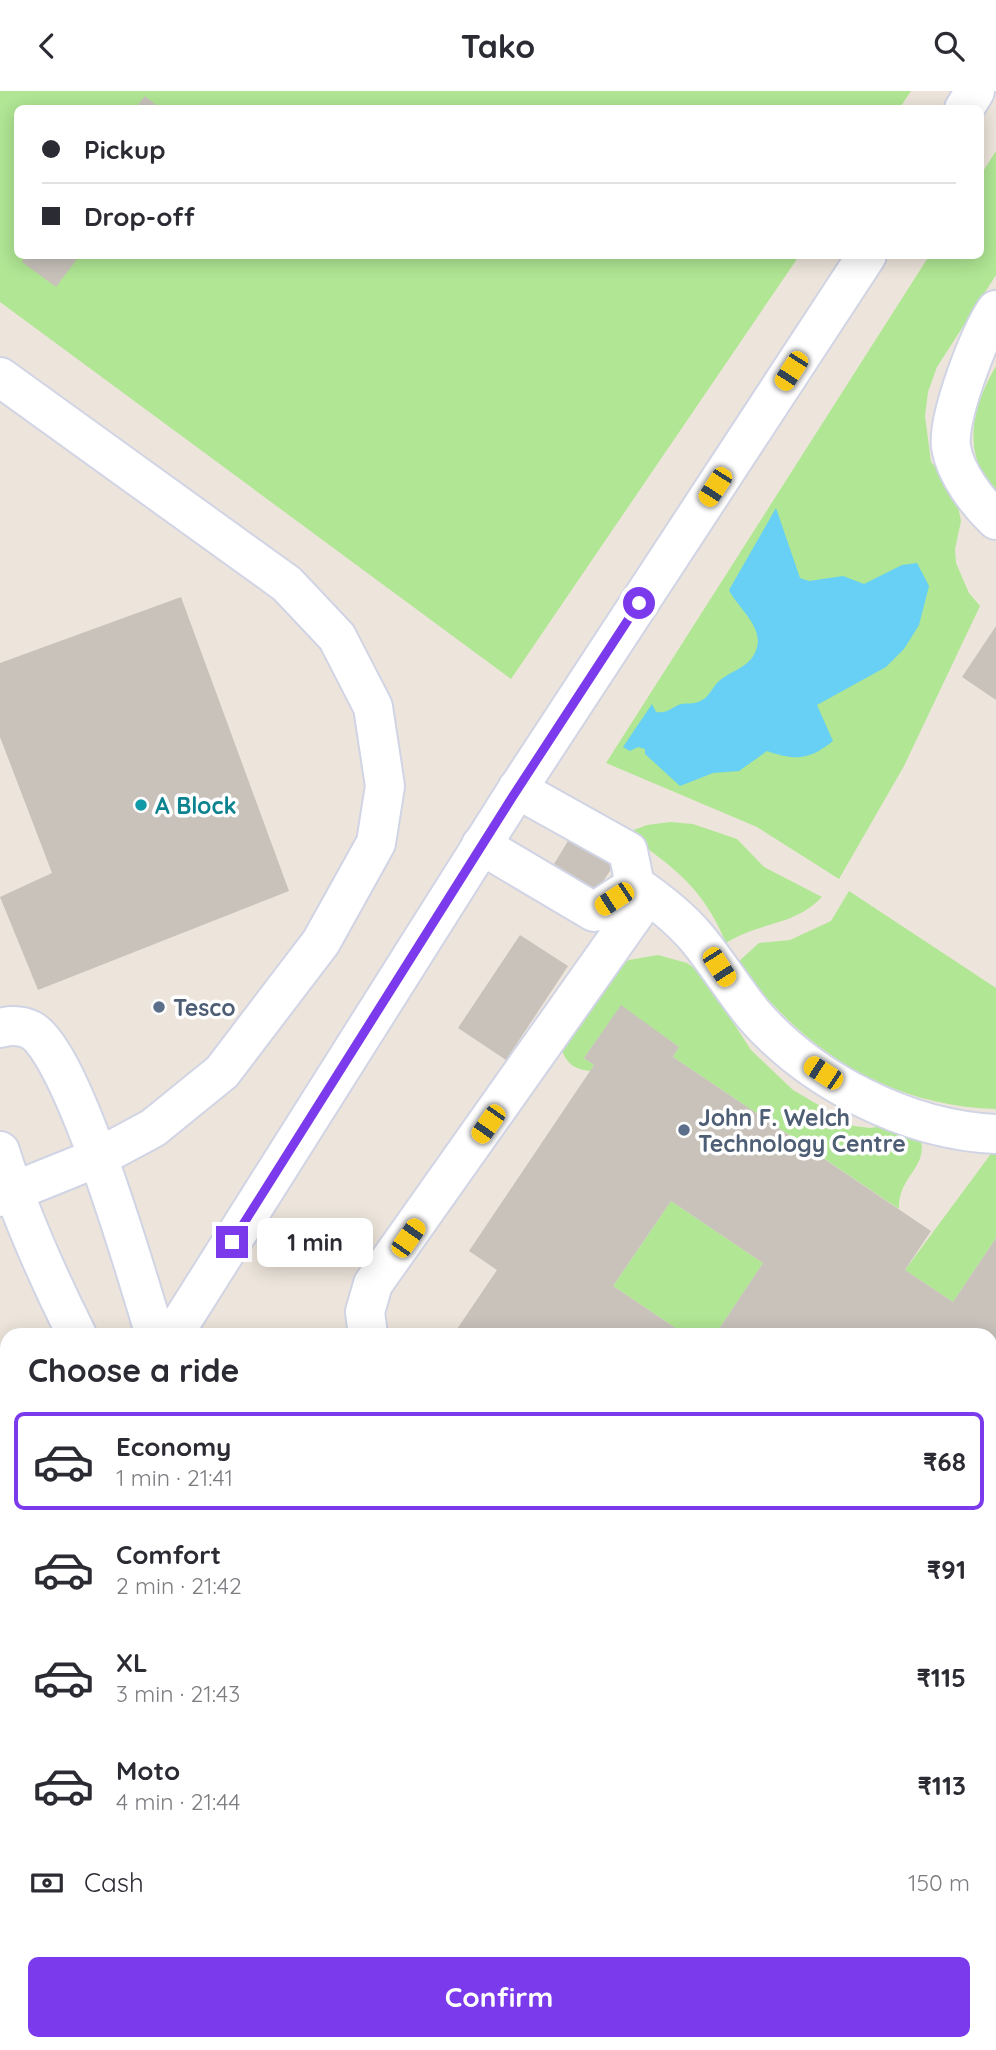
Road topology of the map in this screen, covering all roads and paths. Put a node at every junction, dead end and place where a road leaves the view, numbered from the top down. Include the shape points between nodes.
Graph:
1 (864, 259) edge
2 (996, 310) edge
3 (0, 377) edge
4 (996, 520) edge
5 (517, 789) junction
6 (481, 845) junction
7 (641, 890) junction
8 (0, 1028) edge
9 (996, 1134) edge
10 (0, 1151) edge
11 (99, 1157) junction
12 (6, 1195) edge
13 (74, 1328) edge
14 (153, 1328) edge
15 (177, 1328) edge
16 (367, 1328) edge

1 - 5 street
2 - 4 street via 966,376 951,446 974,495
3 - 11 street via 287,584 337,637 373,707 385,786 376,843 321,942 260,1023 222,1072 153,1128
5 - 6 street
5 - 7 street via 628,851
6 - 7 street via 594,912
6 - 15 street
7 - 9 street via 694,935 755,1016 808,1064 873,1102 910,1117
7 - 16 street via 373,1284 365,1312
8 - 11 street via 13,1025 32,1031 49,1048
10 - 12 street
11 - 12 street
11 - 14 street
12 - 13 street

